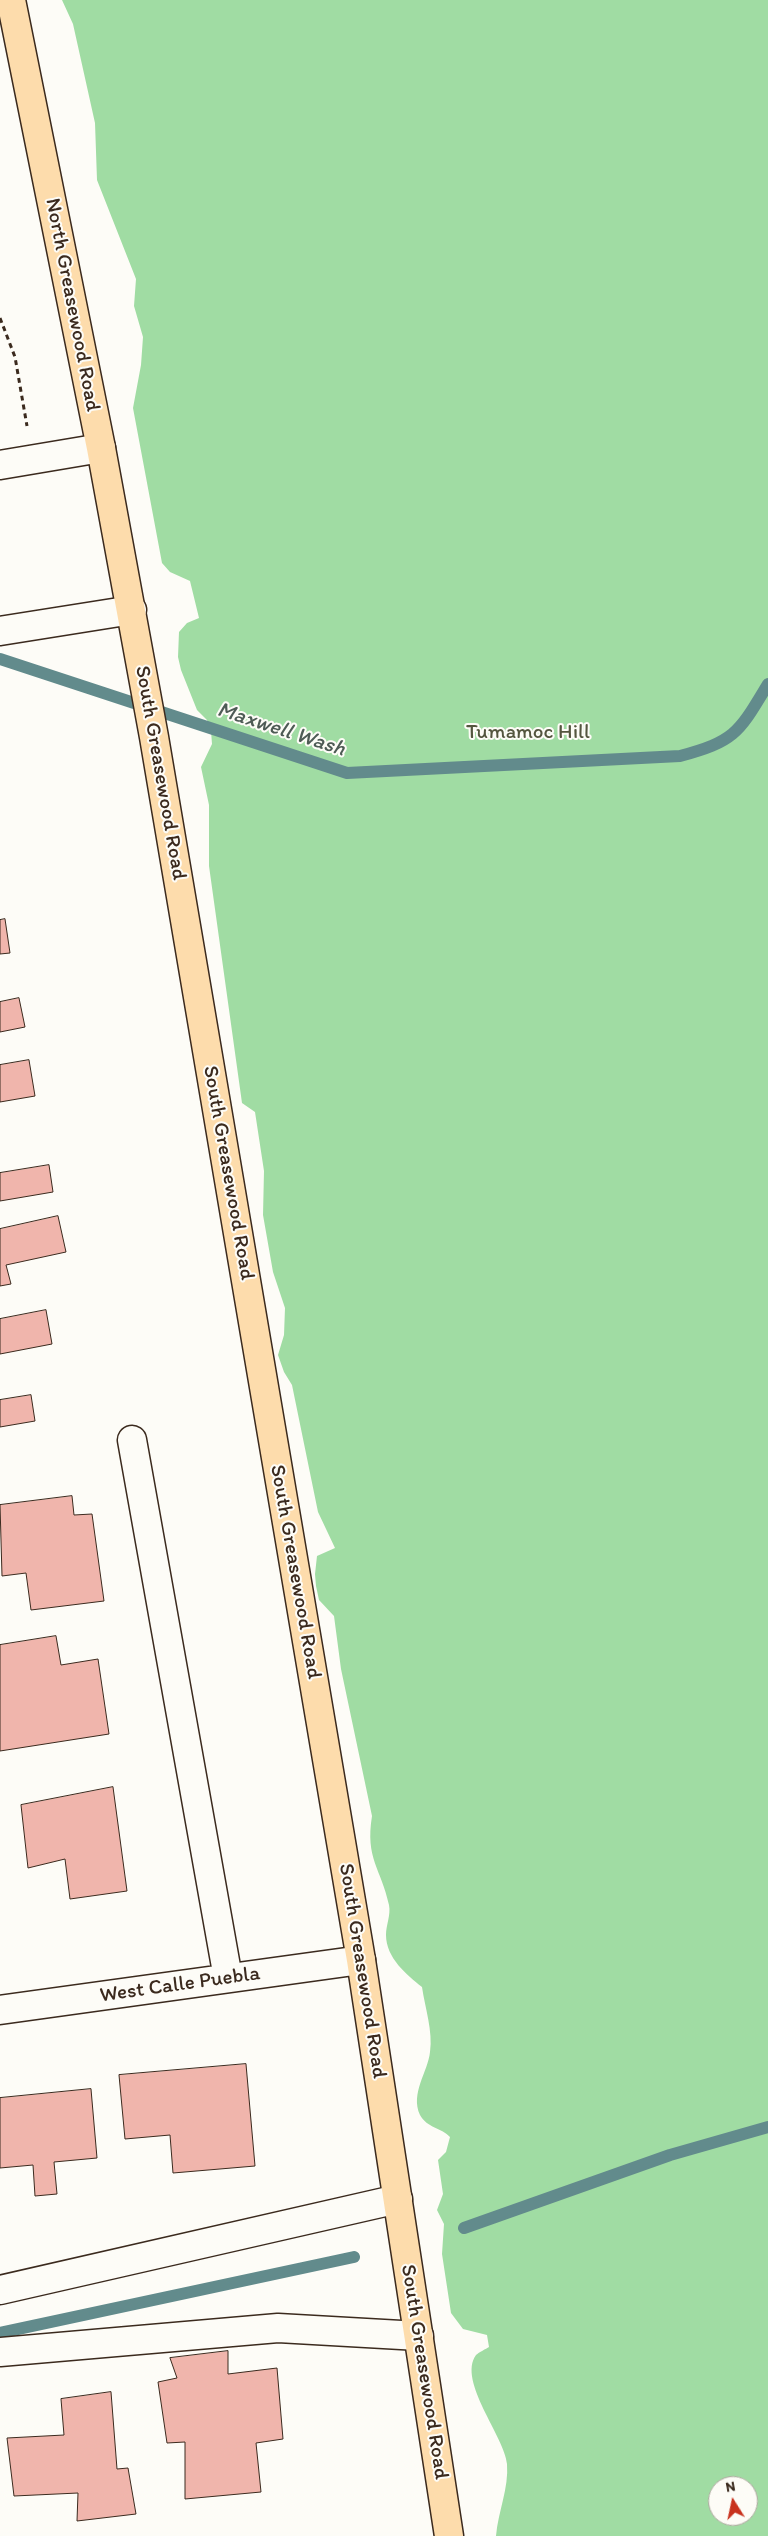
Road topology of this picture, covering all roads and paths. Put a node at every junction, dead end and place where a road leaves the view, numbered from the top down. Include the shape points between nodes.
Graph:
1 (11, 0) edge
2 (0, 318) edge
3 (101, 448) junction
4 (31, 460) junction
5 (0, 465) edge
6 (132, 610) junction
7 (0, 631) edge
8 (132, 1440) dead end
9 (361, 1960) junction
10 (228, 1978) junction
11 (0, 2010) edge
12 (398, 2199) junction
13 (0, 2290) edge
14 (419, 2336) junction
15 (0, 2352) edge
16 (449, 2536) edge

1 - 3 main road, North Greasewood Road
2 - 4 path via 15,357
3 - 4 street
3 - 6 main road, North Greasewood Road
4 - 5 street
6 - 7 street
6 - 9 main road, South Greasewood Road
8 - 10 street
9 - 10 street, West Calle Puebla
9 - 12 main road, South Greasewood Road
10 - 11 street, West Calle Puebla
12 - 13 street
12 - 14 main road, South Greasewood Road
14 - 15 street via 278,2328
14 - 16 main road, South Greasewood Road

